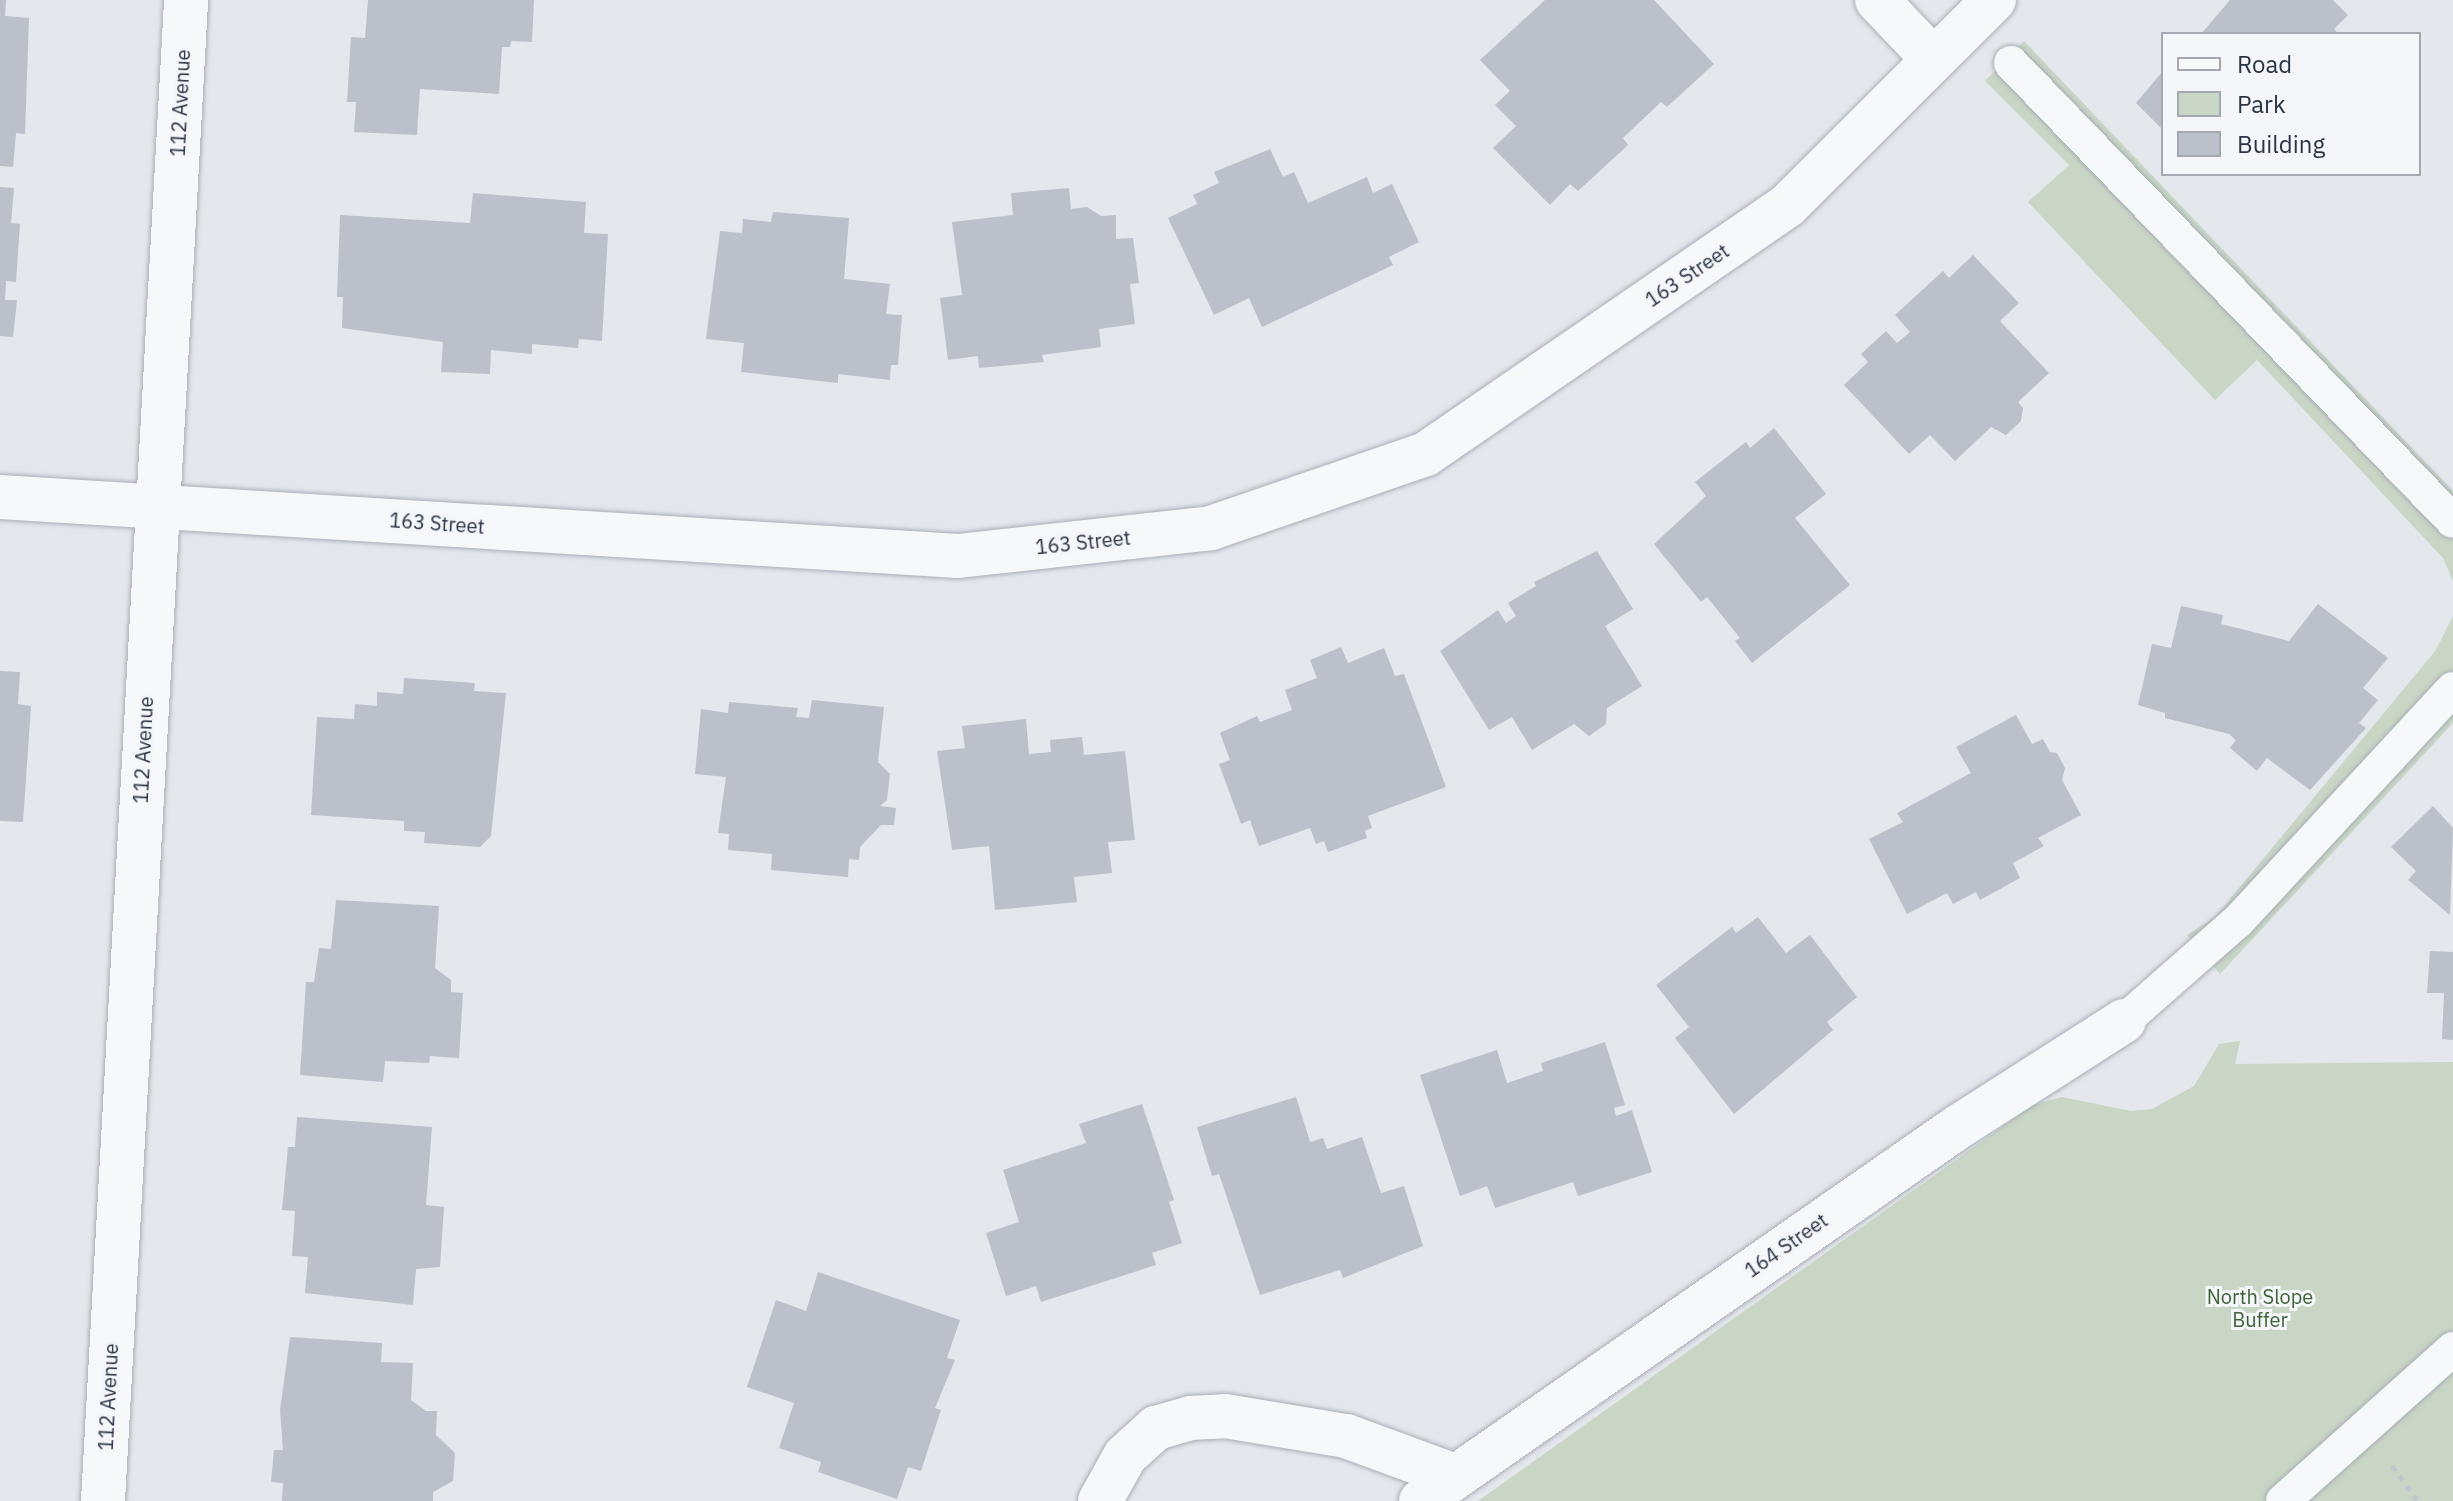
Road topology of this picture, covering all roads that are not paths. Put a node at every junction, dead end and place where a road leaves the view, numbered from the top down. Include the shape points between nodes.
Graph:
1 (186, 0) edge
2 (1877, 0) edge
3 (1994, 0) edge
4 (1933, 59) junction
5 (2011, 63) dead end
6 (0, 497) edge
7 (156, 505) junction
8 (2453, 521) edge
9 (2453, 689) edge
10 (2124, 1021) joint
11 (2453, 1349) edge
12 (1437, 1488) edge
13 (103, 1501) edge
14 (1100, 1501) edge
15 (2283, 1501) edge

1 - 7 street, 112 Avenue
2 - 4 street
3 - 4 street, 163 Street
4 - 7 street, 163 Street via 1788,205 1426,454 1211,528 958,556
5 - 8 lane
6 - 7 street, 163 Street
7 - 13 street, 112 Avenue
9 - 10 lane via 2238,921
10 - 12 street, 164 Street via 1958,1127
11 - 15 lane
12 - 14 street, 164 Street via 1346,1436 1225,1416 1190,1418 1156,1428 1125,1456

